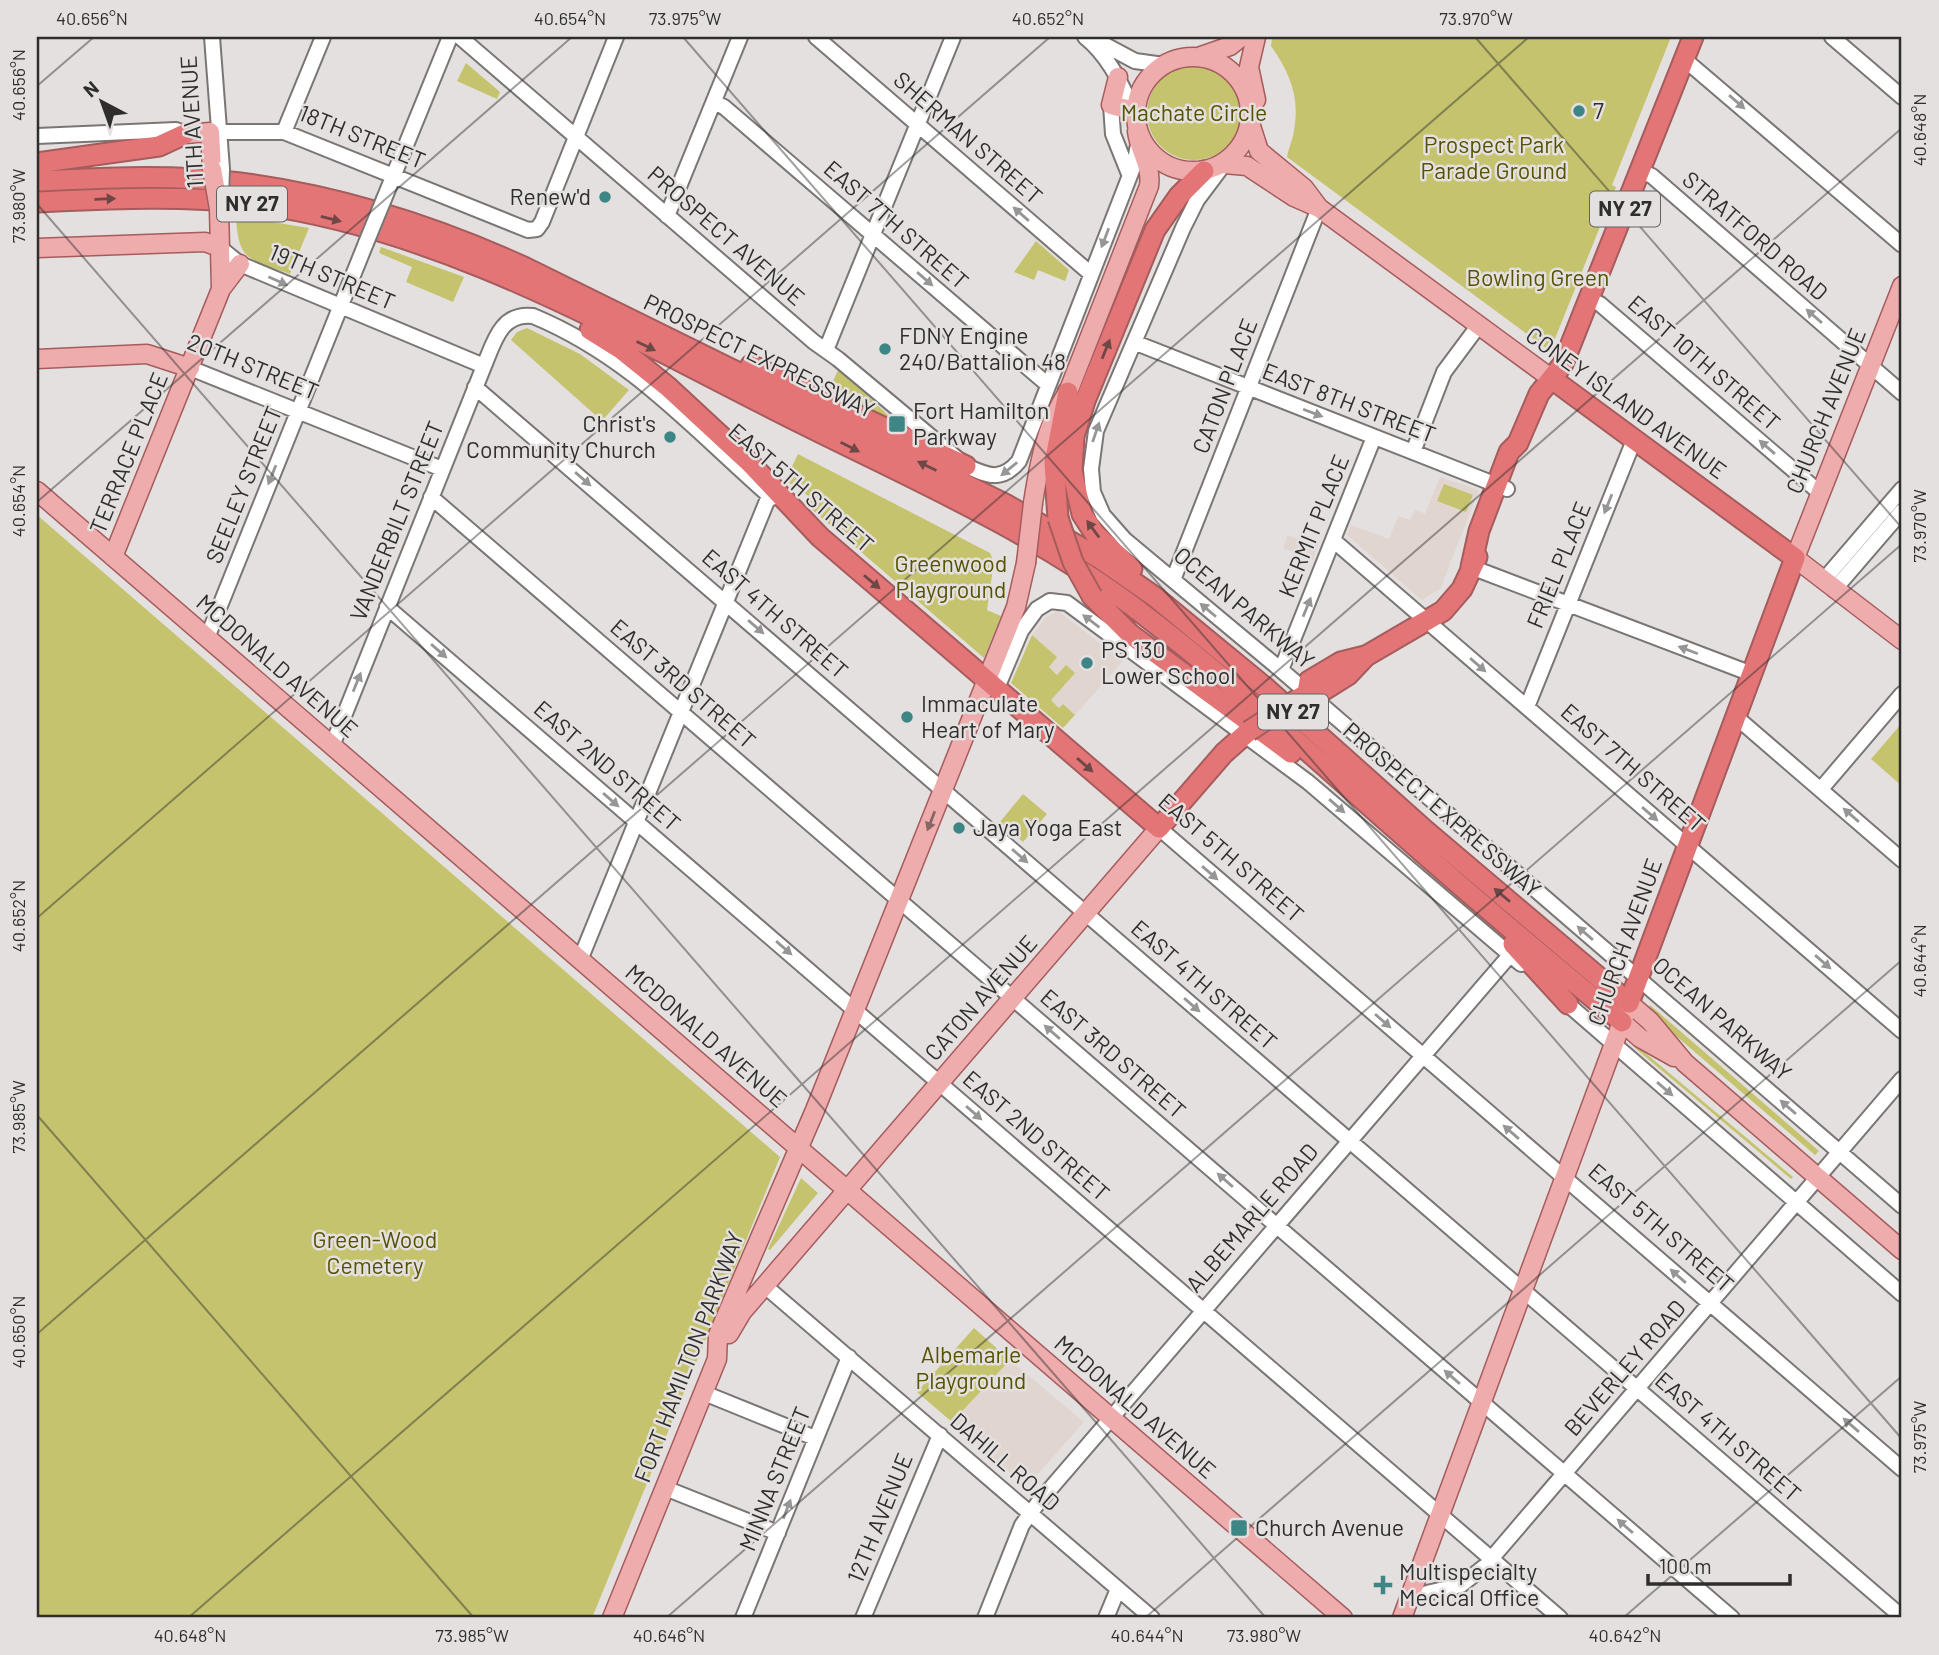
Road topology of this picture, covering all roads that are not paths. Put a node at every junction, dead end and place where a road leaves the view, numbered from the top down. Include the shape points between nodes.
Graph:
1 (212, 37) edge
2 (323, 37) edge
3 (450, 37) edge
4 (460, 37) edge
5 (616, 37) edge
6 (740, 37) edge
7 (816, 37) edge
8 (953, 37) edge
9 (1241, 37) edge
10 (1256, 37) edge
11 (1693, 37) edge
12 (1832, 37) edge
13 (1091, 41) edge
14 (1201, 56) junction
15 (1684, 59) junction
16 (1164, 65) junction
17 (1118, 77) junction
18 (1902, 97) edge
19 (715, 102) junction
20 (1111, 105) junction
21 (1134, 111) junction
22 (918, 125) junction
23 (1251, 126) junction
24 (215, 132) junction
25 (284, 132) junction
26 (186, 134) junction
27 (37, 136) edge
28 (576, 137) junction
29 (1138, 138) junction
30 (37, 163) edge
31 (1224, 164) junction
32 (1204, 171) junction
33 (1640, 171) junction
34 (1129, 174) junction
35 (393, 176) junction
36 (37, 181) edge
37 (37, 202) edge
38 (1319, 208) junction
39 (667, 216) junction
40 (873, 235) junction
41 (1902, 245) edge
42 (219, 247) junction
43 (37, 248) edge
44 (240, 264) junction
45 (1091, 274) junction
46 (518, 285) junction
47 (1902, 286) edge
48 (221, 289) junction
49 (1589, 299) junction
50 (340, 308) junction
51 (512, 319) joint
52 (1479, 325) junction
53 (655, 331) junction
54 (1136, 343) junction
55 (826, 350) junction
56 (37, 359) edge
57 (484, 366) junction
58 (1871, 366) junction
59 (190, 368) junction
60 (1552, 379) junction
61 (1047, 384) junction
62 (475, 387) junction
63 (1249, 388) junction
64 (1068, 392) junction
65 (1902, 393) edge
66 (298, 412) junction
67 (1374, 437) junction
68 (1634, 440) junction
69 (1413, 452) junction
70 (966, 467) junction
71 (442, 470) junction
72 (1502, 487) junction
73 (1902, 489) edge
74 (37, 491) edge
75 (1819, 492) junction
76 (769, 496) junction
77 (431, 497) junction
78 (1902, 511) edge
79 (820, 537) junction
80 (1333, 540) junction
81 (113, 557) junction
82 (1795, 558) junction
83 (1846, 565) junction
84 (1471, 567) junction
85 (1173, 580) junction
86 (1829, 585) junction
87 (1155, 597) junction
88 (726, 602) junction
89 (1567, 604) junction
90 (387, 607) junction
91 (1426, 621) junction
92 (207, 638) junction
93 (1902, 640) edge
94 (1281, 670) junction
95 (1752, 674) junction
96 (993, 683) junction
97 (1902, 694) edge
98 (1303, 696) junction
99 (1527, 707) junction
100 (681, 713) junction
101 (1736, 717) junction
102 (1247, 733) junction
103 (332, 746) junction
104 (1821, 789) junction
105 (943, 790) junction
106 (1360, 797) junction
107 (637, 822) junction
108 (1159, 828) junction
109 (1687, 845) junction
110 (1902, 860) edge
111 (1464, 889) junction
112 (900, 900) junction
113 (1086, 913) junction
114 (1510, 955) junction
115 (580, 960) junction
116 (1637, 978) junction
117 (1013, 998) junction
118 (1629, 1003) junction
119 (1568, 1004) junction
120 (855, 1010) junction
121 (1622, 1022) junction
122 (1902, 1031) edge
123 (1614, 1044) junction
124 (1423, 1055) junction
125 (1685, 1063) junction
126 (1902, 1079) edge
127 (940, 1083) junction
128 (1350, 1140) junction
129 (798, 1149) junction
130 (1839, 1152) junction
131 (1563, 1176) junction
132 (1818, 1177) junction
133 (847, 1190) junction
134 (1796, 1202) junction
135 (1902, 1206) edge
136 (1276, 1225) junction
137 (1902, 1250) edge
138 (765, 1286) junction
139 (1523, 1290) junction
140 (1902, 1294) edge
141 (1710, 1304) junction
142 (1203, 1310) junction
143 (849, 1357) junction
144 (717, 1359) junction
145 (1637, 1388) junction
146 (704, 1393) junction
147 (1481, 1402) junction
148 (1111, 1418) junction
149 (940, 1435) junction
150 (815, 1438) junction
151 (1902, 1469) edge
152 (1564, 1474) junction
153 (665, 1488) junction
154 (1030, 1513) junction
155 (1440, 1514) junction
156 (778, 1533) junction
157 (1488, 1563) junction
158 (1118, 1589) junction
159 (1427, 1593) dead end
160 (612, 1618) edge
161 (743, 1618) edge
162 (863, 1618) edge
163 (985, 1618) edge
164 (1106, 1618) edge
165 (1152, 1618) edge
166 (1343, 1618) edge
167 (1402, 1618) edge
168 (1560, 1618) edge
169 (1732, 1618) edge
170 (1902, 1618) edge

1 - 24 street, 11TH AVENUE
2 - 25 street
3 - 35 street, SEELEY STREET
4 - 28 street, PROSPECT AVENUE
5 - 28 street
6 - 19 street
7 - 22 street, SHERMAN STREET
8 - 22 street
9 - 14 main road
10 - 23 main road via 1249,67 1258,114
11 - 15 highway, CATON AVENUE / NY 27
12 - 18 street
13 - 16 street via 1135,61
13 - 17 street
14 - 16 main road
14 - 23 main road via 1224,66 1238,81 1252,115
15 - 33 highway, CATON AVENUE / NY 27
15 -> 41 street
16 - 21 main road via 1145,83
17 - 20 main road
17 - 21 street
19 - 39 street
19 - 40 street, EAST 7TH STREET
20 - 21 main road
20 - 34 street via 1114,134
21 - 29 main road
22 - 40 street
45 -> 22 street, SHERMAN STREET
23 - 31 main road via 1239,149
23 - 38 main road, CONEY ISLAND AVENUE via 1259,151 1304,188
24 - 25 street, 18TH STREET
24 - 26 main road, 18TH STREET
24 - 42 main road, 11TH AVENUE, bridge
25 - 35 street, 18TH STREET
26 - 27 street, 18TH STREET via 176,130
26 - 30 highway via 159,146
28 - 35 street, 18TH STREET via 537,229 528,230
28 - 39 street, PROSPECT AVENUE
29 - 32 main road via 1164,164
29 - 34 street
29 - 64 main road, FORT HAMILTON PARKWAY via 1148,162 1149,186
31 - 32 main road
31 - 38 main road, CONEY ISLAND AVENUE via 1247,166
31 - 54 street, OCEAN PARKWAY via 1183,228
87 -> 32 highway via 1087,524 1074,487 1071,455 1078,419 1147,245 1179,196
33 - 49 highway, CATON AVENUE / NY 27
58 -> 33 street, STRATFORD ROAD via 1652,176
34 -> 45 street
35 - 50 street, SEELEY STREET, bridge
36 - 53 highway, PROSPECT EXPRESSWAY / NY 27 via 158,178 237,183 315,195 398,216 468,242
37 -> 46 highway, PROSPECT EXPRESSWAY / NY 27 via 170,198 253,204 328,218 421,245
38 - 52 main road, CONEY ISLAND AVENUE
38 - 63 street, CATON PLACE
39 - 55 street, PROSPECT AVENUE
40 - 55 street
40 -> 61 street, EAST 7TH STREET
42 - 43 main road via 202,242
42 - 44 street, 19TH STREET
42 - 48 main road, TERRACE PLACE
44 - 48 main road
44 -> 50 street, 19TH STREET
45 - 61 street
46 - 79 highway, NY 27 via 622,350 668,387 750,463
46 -> 106 highway, PROSPECT EXPRESSWAY via 1003,524 1100,583 1196,654
47 - 58 main road, CHURCH AVENUE
48 - 59 main road, TERRACE PLACE
49 - 60 highway, CATON AVENUE / NY 27 via 1563,364
75 -> 49 street, EAST 10TH STREET
50 - 57 street, 19TH STREET
50 - 66 street, SEELEY STREET
51 - 57 street, VANDERBILT STREET via 498,333
51 - 76 street, EAST 5TH STREET via 533,316 609,355 653,389
52 - 60 main road, CONEY ISLAND AVENUE
52 - 69 street via 1444,372
53 - 70 highway via 716,349
87 -> 53 highway, PROSPECT EXPRESSWAY / NY 27 via 1099,558 1005,504
54 - 63 street, EAST 8TH STREET
85 -> 54 street, OCEAN PARKWAY via 1116,532 1102,515 1093,492 1091,456 1096,431
55 - 70 street, PROSPECT AVENUE
56 - 59 main road, 20TH STREET via 147,354
57 - 62 street, VANDERBILT STREET
58 - 65 street, STRATFORD ROAD
58 - 75 main road, CHURCH AVENUE
59 - 66 street, 20TH STREET
59 - 81 main road, TERRACE PLACE
60 - 68 highway, CONEY ISLAND AVENUE
60 - 72 highway, CATON AVENUE / NY 27 via 1539,394 1518,443 1519,456
61 -> 70 street via 1011,471 991,477
62 - 71 street, VANDERBILT STREET
62 -> 88 street, EAST 4TH STREET
63 -> 67 street, EAST 8TH STREET
63 - 85 street, CATON PLACE
64 - 96 main road, FORT HAMILTON PARKWAY, bridge via 1044,445 1026,563
64 - 106 highway, bridge via 1054,463 1058,518 1073,562 1092,596 1118,624 1327,783
66 - 71 street, 20TH STREET
66 -> 92 street, SEELEY STREET
67 - 69 street, EAST 8TH STREET
67 - 80 street, KERMIT PLACE
68 - 82 highway, CONEY ISLAND AVENUE
68 -> 89 street, FRIEL PLACE
69 - 72 street, EAST 8TH STREET
71 - 77 street, VANDERBILT STREET
72 - 84 highway, CATON AVENUE / NY 27 via 1490,534
73 - 83 street
74 - 81 main road, MCDONALD AVENUE
75 - 82 main road, CHURCH AVENUE
76 - 79 street, EAST 5TH STREET
76 - 88 street
77 - 90 street, VANDERBILT STREET
77 - 100 street, EAST 3RD STREET
78 - 83 street
79 -> 96 highway, EAST 5TH STREET / NY 27
80 - 91 street, EAST 7TH STREET
94 -> 80 street, KERMIT PLACE
81 - 92 main road, MCDONALD AVENUE
82 - 86 main road, CONEY ISLAND AVENUE
82 - 95 highway, CHURCH AVENUE
83 - 86 street
84 - 89 street
84 - 91 highway, CATON AVENUE / NY 27 via 1456,598
94 -> 85 street, OCEAN PARKWAY
86 - 93 main road, CONEY ISLAND AVENUE
118 -> 87 highway, PROSPECT EXPRESSWAY / NY 27
88 - 100 street
88 -> 105 street, EAST 4TH STREET
95 -> 89 street
89 - 99 street, FRIEL PLACE
103 -> 90 street, VANDERBILT STREET
90 -> 107 street, EAST 2ND STREET
91 - 98 highway, CATON AVENUE / NY 27 via 1366,656 1341,662 1309,681
91 -> 99 street, EAST 7TH STREET
92 - 103 main road, MCDONALD AVENUE
94 - 98 street, OCEAN PARKWAY
95 - 101 highway, CHURCH AVENUE
102 -> 96 street via 1061,601 1042,604 1028,620
96 - 105 main road, FORT HAMILTON PARKWAY
96 -> 108 highway, EAST 5TH STREET / NY 27
97 - 104 street
98 - 102 highway, CATON AVENUE / NY 27, bridge
116 -> 98 street, OCEAN PARKWAY
99 -> 109 street, EAST 7TH STREET
100 - 107 street
100 - 112 street, EAST 3RD STREET
101 - 104 street
101 - 109 highway, CHURCH AVENUE
102 - 108 highway, CATON AVENUE / NY 27
102 -> 114 street
103 - 115 main road, MCDONALD AVENUE
110 -> 104 street
105 -> 112 main road, FORT HAMILTON PARKWAY
105 -> 113 street, EAST 4TH STREET
106 - 111 highway, PROSPECT EXPRESSWAY
107 - 115 street
107 -> 120 street, EAST 2ND STREET
108 - 113 main road, CATON AVENUE
108 -> 124 street, EAST 5TH STREET
109 - 116 highway, CHURCH AVENUE
109 -> 122 street, EAST 7TH STREET
111 - 119 highway via 1474,908
111 - 121 highway, PROSPECT EXPRESSWAY
112 - 117 street, EAST 3RD STREET
112 - 120 main road, FORT HAMILTON PARKWAY
113 - 117 main road, CATON AVENUE
113 -> 128 street, EAST 4TH STREET
114 - 119 street
114 - 124 street, ALBEMARLE ROAD
115 - 129 main road, MCDONALD AVENUE
116 - 118 highway, CHURCH AVENUE
130 -> 116 street, OCEAN PARKWAY
117 - 127 main road, CATON AVENUE
136 -> 117 street, EAST 3RD STREET
118 - 121 main road, CHURCH AVENUE
118 - 125 main road
119 - 123 street
120 - 127 street, EAST 2ND STREET
120 - 129 main road, FORT HAMILTON PARKWAY
121 - 123 main road, CHURCH AVENUE
121 - 125 main road via 1640,1038
123 - 131 main road, CHURCH AVENUE
123 -> 134 street
124 - 128 street, ALBEMARLE ROAD
131 -> 124 street, EAST 5TH STREET
125 - 132 main road
126 - 130 street, BEVERLEY ROAD
127 - 133 main road, CATON AVENUE
127 -> 142 street, EAST 2ND STREET
128 - 136 street, ALBEMARLE ROAD
128 - 139 street, EAST 4TH STREET
129 - 133 main road, MCDONALD AVENUE
129 - 144 main road, FORT HAMILTON PARKWAY via 718,1335
130 - 132 street, BEVERLEY ROAD
130 - 135 street, OCEAN PARKWAY
131 - 139 main road, CHURCH AVENUE
141 -> 131 street, EAST 5TH STREET
132 - 134 street, BEVERLEY ROAD
132 - 137 main road
133 - 138 main road, CATON AVENUE
133 - 148 main road, MCDONALD AVENUE
134 - 140 street
134 - 141 street, BEVERLEY ROAD
136 - 142 street, ALBEMARLE ROAD
147 -> 136 street, EAST 3RD STREET
138 - 143 street, DAHILL ROAD
138 - 144 main road, CATON AVENUE via 736,1320
139 - 145 street, EAST 4TH STREET
139 - 147 main road, CHURCH AVENUE
141 - 145 street, BEVERLEY ROAD
151 -> 141 street, EAST 5TH STREET
142 - 148 street, ALBEMARLE ROAD
142 - 155 street, EAST 2ND STREET
143 - 149 street, DAHILL ROAD
143 - 150 street, MINNA STREET
144 - 146 main road, FORT HAMILTON PARKWAY
145 - 152 street, BEVERLEY ROAD
145 - 170 street, EAST 4TH STREET
146 - 150 street
146 - 153 main road, FORT HAMILTON PARKWAY
147 - 152 street, EAST 3RD STREET
147 - 155 main road, CHURCH AVENUE
148 - 154 street, ALBEMARLE ROAD
148 - 166 main road, MCDONALD AVENUE
149 - 154 street, DAHILL ROAD
149 - 162 street, 12TH AVENUE
156 -> 150 street, MINNA STREET
152 - 157 street, BEVERLEY ROAD
169 -> 152 street, EAST 3RD STREET
153 - 156 street
153 - 160 main road, FORT HAMILTON PARKWAY
154 - 158 street, DAHILL ROAD
154 - 163 street, ALBEMARLE ROAD
155 - 157 street, EAST 2ND STREET
155 - 167 main road, CHURCH AVENUE
156 - 161 street, MINNA STREET
157 - 159 street, BEVERLEY ROAD via 1461,1585
157 - 168 street, EAST 2ND STREET
158 - 164 street
158 - 165 street, DAHILL ROAD

